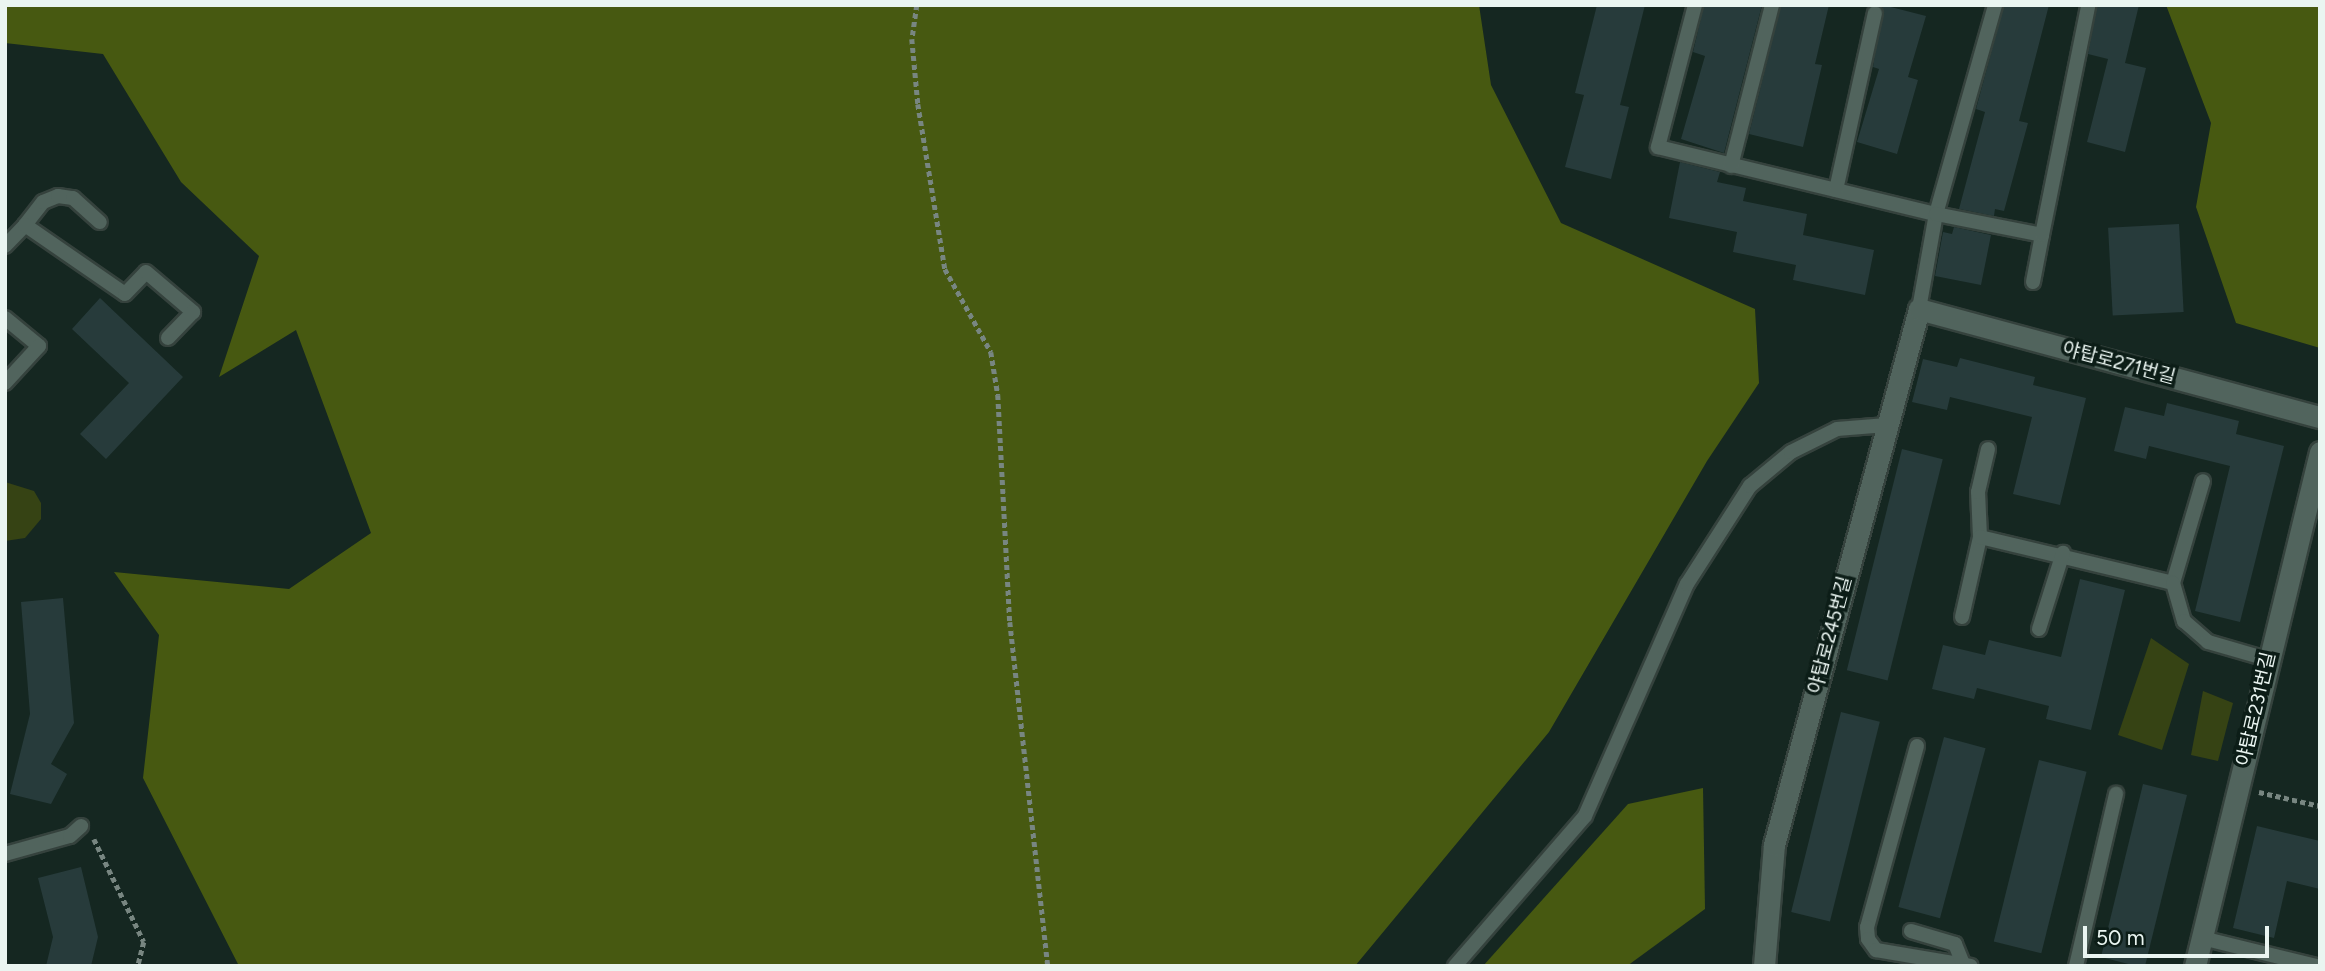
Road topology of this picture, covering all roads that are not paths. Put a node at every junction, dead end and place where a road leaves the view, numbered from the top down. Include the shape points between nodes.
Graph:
1 (1695, 5) edge
2 (1772, 5) edge
3 (1995, 5) edge
4 (2088, 6) edge
5 (1875, 13) dead end
6 (1731, 166) junction
7 (1836, 190) junction
8 (1936, 214) junction
9 (100, 222) dead end
10 (26, 225) junction
11 (2042, 235) junction
12 (5, 246) edge
13 (2033, 282) dead end
14 (1919, 309) junction
15 (5, 318) edge
16 (168, 338) dead end
17 (5, 383) edge
18 (2320, 417) edge
19 (1887, 425) junction
20 (1988, 449) dead end
21 (2320, 452) edge
22 (2203, 481) dead end
23 (1980, 537) junction
24 (2063, 554) junction
25 (2173, 583) junction
26 (1962, 617) dead end
27 (2039, 629) dead end
28 (2267, 659) junction
29 (1917, 746) dead end
30 (2116, 794) dead end
31 (81, 826) road end
32 (5, 854) edge
33 (1911, 931) dead end
34 (2202, 938) junction
35 (1967, 965) edge
36 (1455, 966) edge
37 (1764, 966) edge
38 (2076, 966) edge
39 (2195, 966) edge
40 (2316, 966) edge

1 - 6 lane via 1658,147
2 - 6 lane
3 - 8 lane
4 - 11 lane
5 - 7 lane
6 - 7 lane
7 - 8 lane
8 - 11 lane
8 - 14 lane
9 - 10 lane via 74,198 58,196 43,202
10 - 12 lane
10 - 16 lane via 125,294 146,272 193,312
11 - 13 lane
14 - 18 street, 야탑로271번길
14 - 19 street, 야탑로245번길
15 - 17 lane via 39,346
19 - 36 lane via 1837,429 1791,452 1750,486 1687,584 1585,816
19 - 37 street, 야탑로245번길 via 1774,845
20 - 23 lane via 1978,492
21 - 28 street, 야탑로231번길
22 - 25 lane
23 - 24 lane
23 - 26 lane
24 - 25 lane
24 - 27 lane
25 - 28 lane via 2184,621 2208,642
28 - 34 street, 야탑로231번길
29 - 35 lane via 1867,927 1868,939 1876,950
30 - 38 lane
31 - 32 lane via 70,836
33 - 35 lane via 1955,944
34 - 39 street, 야탑로231번길
34 - 40 lane

